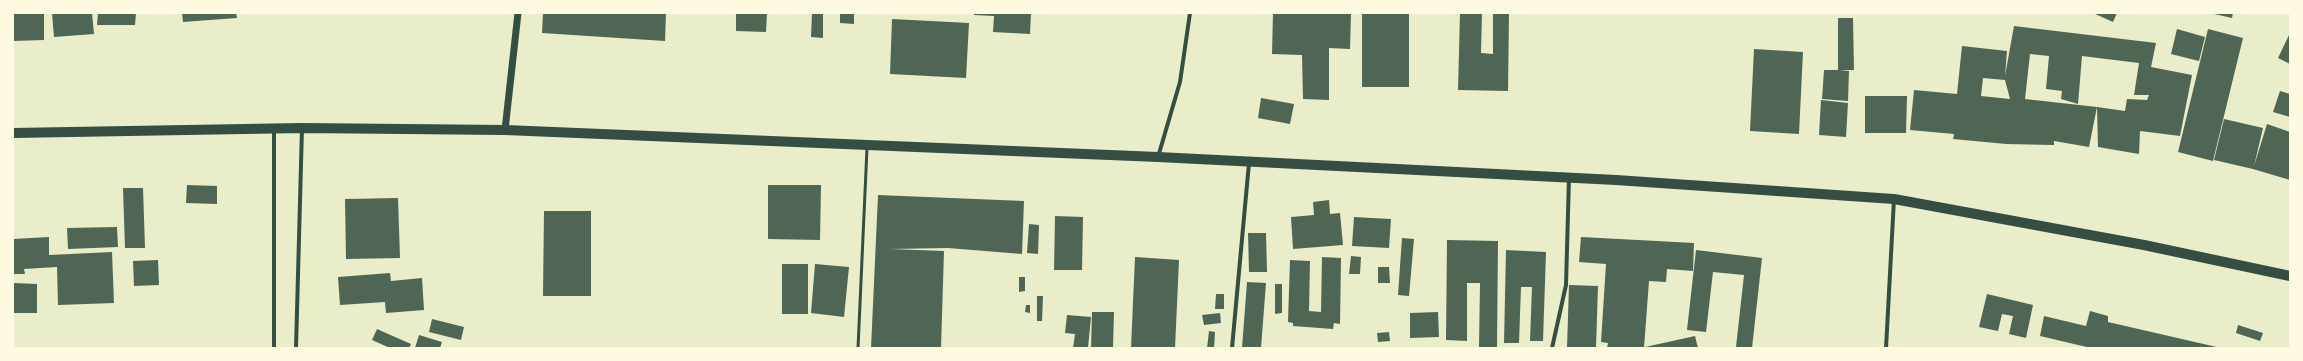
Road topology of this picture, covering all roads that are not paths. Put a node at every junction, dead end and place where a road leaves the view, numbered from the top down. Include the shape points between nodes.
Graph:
1 (518, 13) edge
2 (1190, 13) edge
3 (274, 128) junction
4 (302, 128) junction
5 (506, 130) junction
6 (13, 133) edge
7 (867, 146) junction
8 (1158, 157) junction
9 (1249, 162) junction
10 (1569, 177) junction
11 (1894, 199) junction
12 (2290, 276) edge
13 (274, 348) edge
14 (296, 348) edge
15 (858, 348) edge
16 (1232, 348) edge
17 (1552, 348) edge
18 (1886, 348) edge

1 - 5 street
2 - 8 street via 1180,82
3 - 4 main road
3 - 6 main road
3 - 13 street
4 - 5 main road
4 - 14 street
5 - 7 main road
7 - 8 main road
7 - 15 lane
8 - 9 main road
9 - 10 main road
9 - 16 street
10 - 11 main road
10 - 17 street via 1566,285
11 - 12 main road via 2144,245
11 - 18 street

